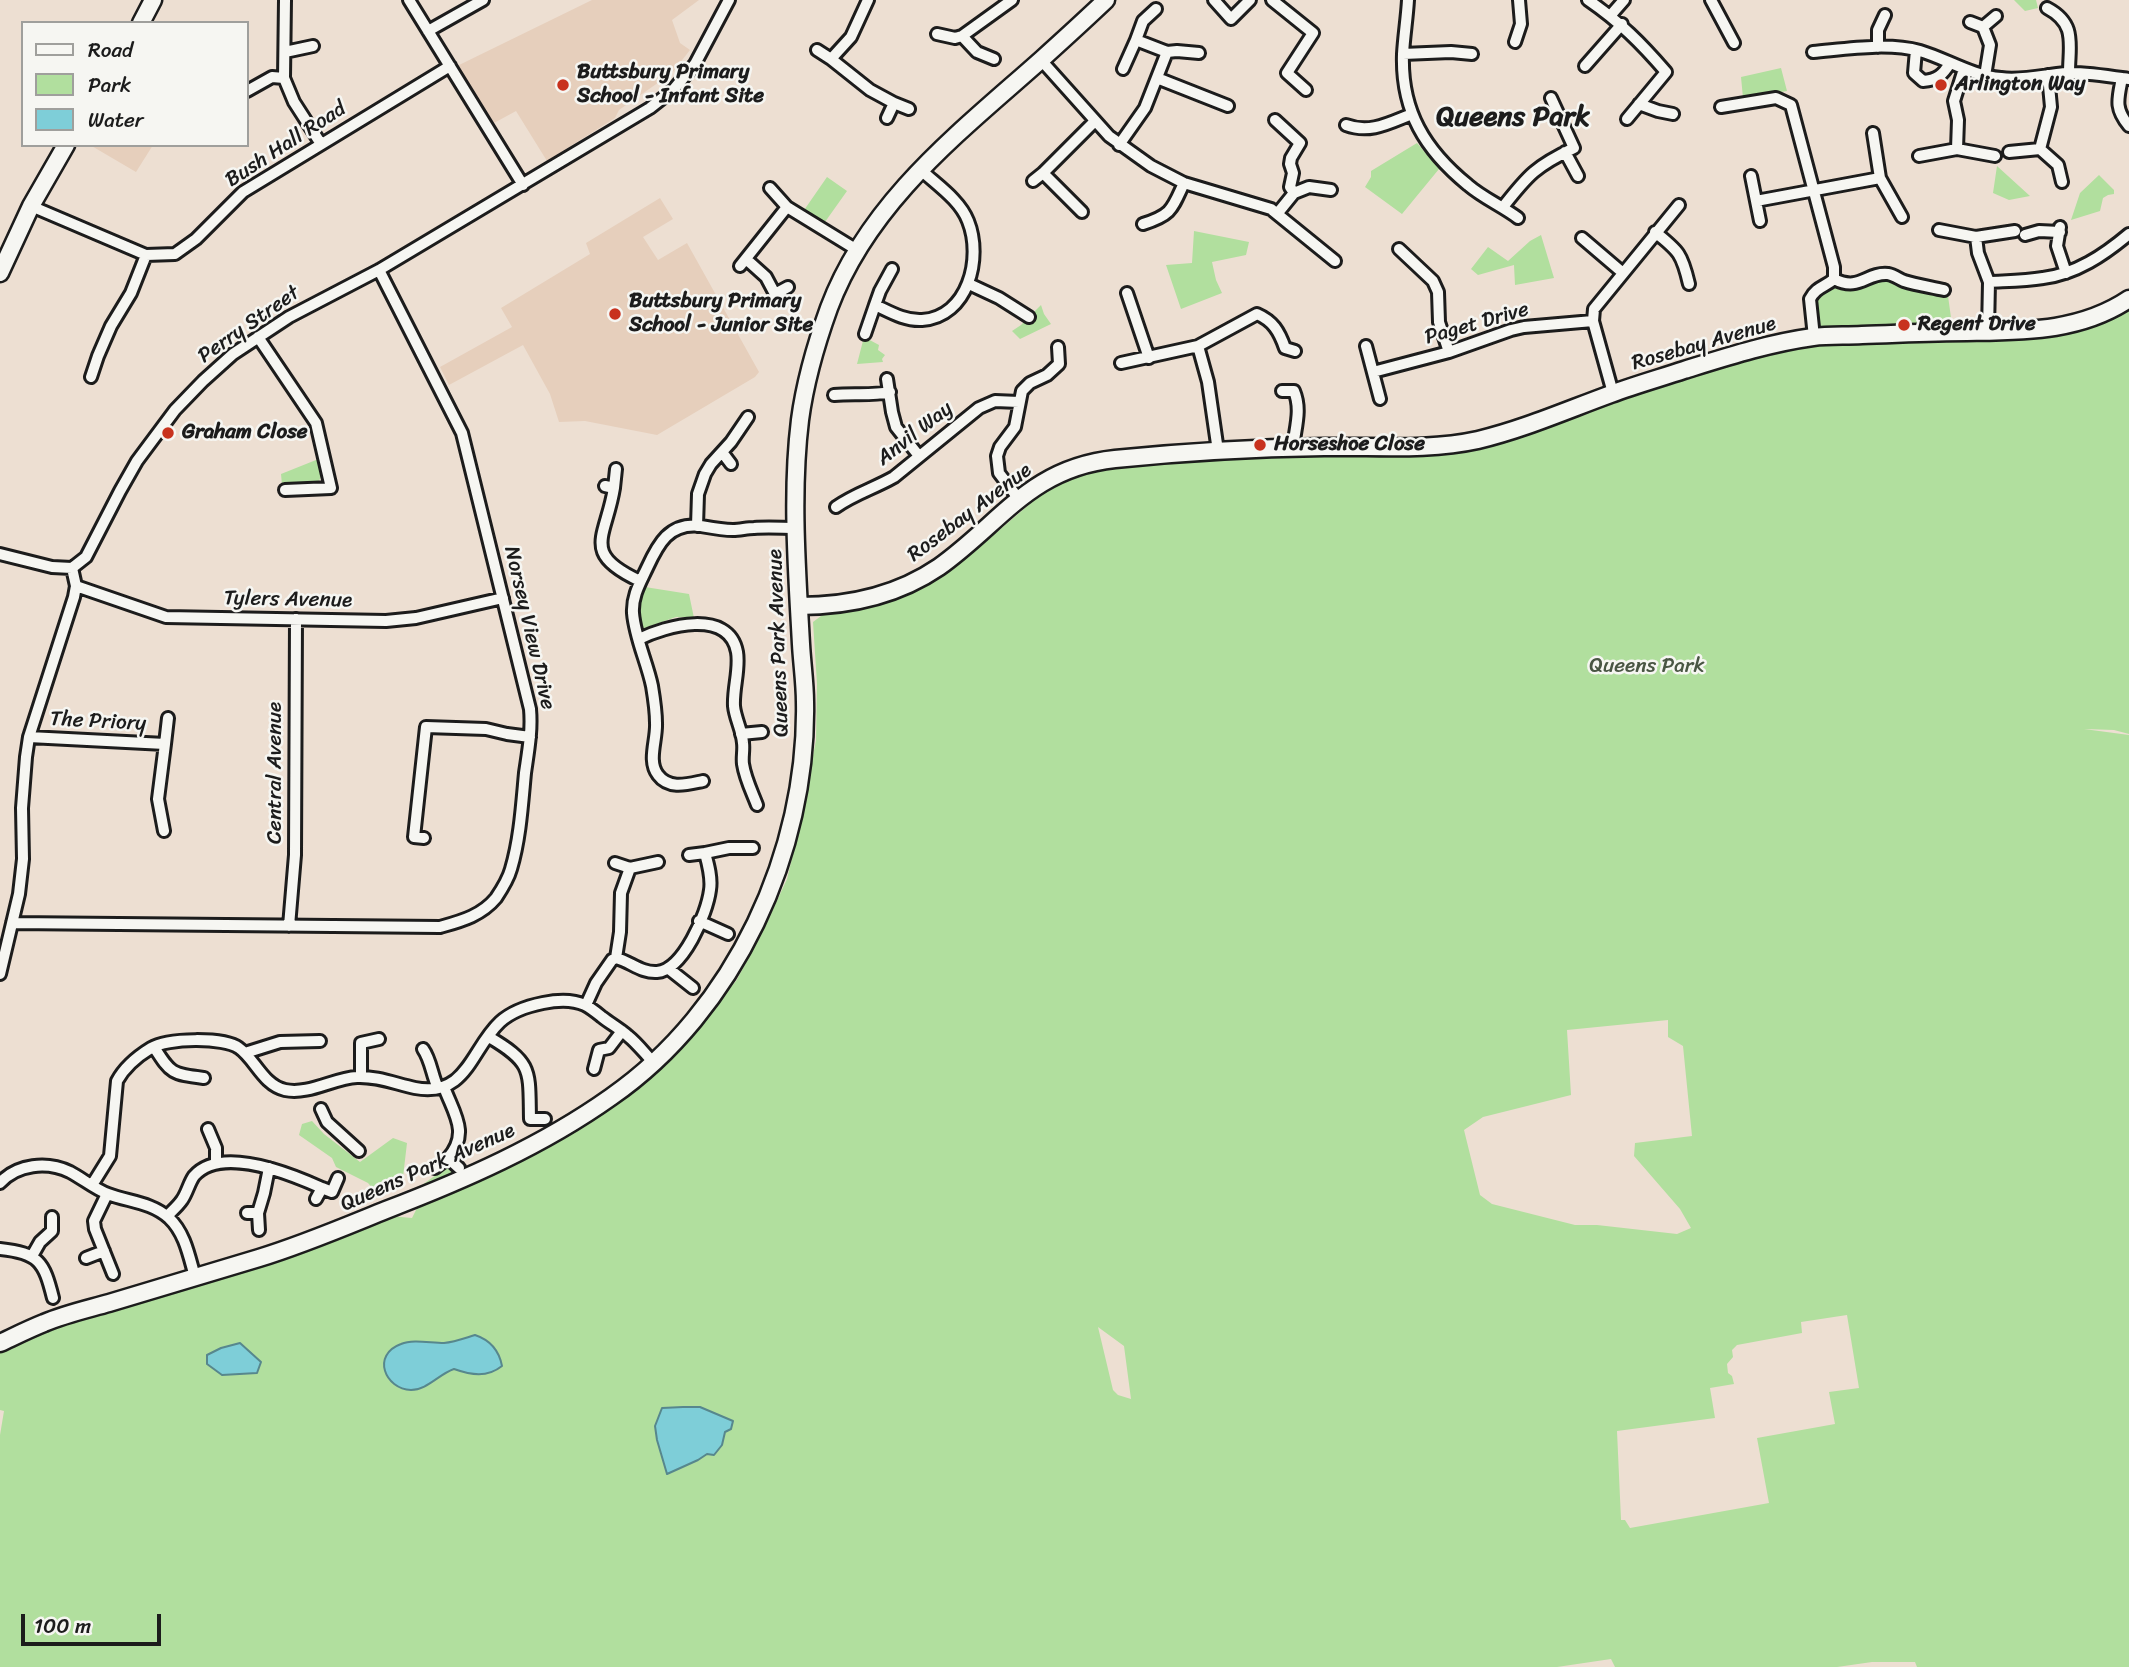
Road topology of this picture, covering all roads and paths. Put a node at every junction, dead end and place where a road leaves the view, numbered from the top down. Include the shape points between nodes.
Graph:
1 (153, 0) edge
2 (285, 0) edge
3 (409, 0) edge
4 (483, 0) edge
5 (729, 0) edge
6 (868, 0) edge
7 (1012, 0) edge
8 (1106, 0) edge
9 (1214, 0) edge
10 (1250, 0) edge
11 (1272, 0) edge
12 (1408, 0) edge
13 (1519, 0) edge
14 (1588, 0) edge
15 (1624, 0) edge
16 (1711, 0) edge
17 (2047, 8) dead end
18 (1156, 9) dead end
19 (1885, 15) dead end
20 (1610, 16) junction
21 (1996, 16) dead end
22 (142, 21) edge
23 (1970, 22) dead end
24 (1622, 24) junction
25 (1983, 27) junction
26 (428, 31) junction
27 (936, 34) dead end
28 (962, 36) junction
29 (1136, 40) junction
30 (1515, 42) dead end
31 (1734, 43) dead end
32 (313, 46) dead end
33 (1878, 47) junction
34 (817, 50) dead end
35 (1916, 50) junction
36 (285, 52) junction
37 (1167, 52) junction
38 (1813, 52) dead end
39 (1199, 53) dead end
40 (1403, 54) junction
41 (1472, 54) dead end
42 (831, 60) junction
43 (994, 60) dead end
44 (1041, 60) junction
45 (1950, 63) junction
46 (450, 66) junction
47 (1585, 66) dead end
48 (1123, 69) dead end
49 (1964, 69) junction
50 (2069, 73) junction
51 (2048, 75) junction
52 (1985, 76) junction
53 (284, 78) junction
54 (1157, 78) junction
55 (2126, 78) edge
56 (248, 90) edge
57 (1306, 90) dead end
58 (1550, 98) dead end
59 (894, 103) junction
60 (1639, 104) junction
61 (1228, 106) dead end
62 (1721, 107) dead end
63 (909, 108) dead end
64 (1412, 114) junction
65 (1672, 114) dead end
66 (887, 117) dead end
67 (1627, 119) dead end
68 (1275, 120) dead end
69 (1094, 122) junction
70 (1346, 125) dead end
71 (2129, 126) edge
72 (1873, 133) dead end
73 (320, 144) junction
74 (1119, 145) junction
75 (65, 147) edge
76 (1956, 149) junction
77 (2040, 149) junction
78 (1565, 152) junction
79 (2009, 152) dead end
80 (1919, 156) dead end
81 (1996, 156) dead end
82 (921, 170) junction
83 (1043, 173) junction
84 (1578, 176) dead end
85 (1751, 176) dead end
86 (1880, 178) junction
87 (1033, 181) dead end
88 (2062, 182) dead end
89 (1184, 183) junction
90 (523, 185) junction
91 (770, 188) dead end
92 (1331, 190) dead end
93 (1814, 191) junction
94 (1294, 193) junction
95 (1756, 201) junction
96 (1679, 205) dead end
97 (31, 206) junction
98 (787, 207) junction
99 (1503, 207) junction
100 (1082, 212) dead end
101 (1277, 214) junction
102 (1902, 217) dead end
103 (1518, 218) dead end
104 (1159, 219) junction
105 (1760, 221) dead end
106 (1143, 224) dead end
107 (1939, 230) dead end
108 (1162, 231) dead end
109 (1655, 232) junction
110 (2129, 234) edge
111 (1976, 237) junction
112 (1581, 238) dead end
113 (1399, 249) dead end
114 (857, 250) junction
115 (146, 255) junction
116 (1335, 261) dead end
117 (892, 269) dead end
118 (379, 270) junction
119 (0, 273) edge
120 (2066, 273) junction
121 (1623, 274) junction
122 (1834, 279) junction
123 (1989, 282) junction
124 (969, 284) junction
125 (1689, 284) dead end
126 (788, 287) dead end
127 (1944, 290) dead end
128 (1127, 293) dead end
129 (2129, 299) edge
130 (875, 305) junction
131 (1029, 317) dead end
132 (1593, 321) junction
133 (1988, 331) junction
134 (865, 334) dead end
135 (258, 337) junction
136 (1814, 337) junction
137 (1198, 346) junction
138 (1366, 346) dead end
139 (1058, 347) dead end
140 (1295, 351) dead end
141 (1449, 352) junction
142 (1149, 358) junction
143 (1121, 363) dead end
144 (1373, 372) junction
145 (91, 377) dead end
146 (887, 379) dead end
147 (1282, 391) dead end
148 (890, 392) junction
149 (1614, 393) junction
150 (834, 396) dead end
151 (1380, 399) dead end
152 (1019, 402) junction
153 (748, 417) dead end
154 (1293, 448) junction
155 (1218, 451) junction
156 (722, 452) junction
157 (919, 456) junction
158 (731, 464) dead end
159 (616, 469) dead end
160 (285, 490) dead end
161 (1018, 498) junction
162 (836, 507) dead end
163 (697, 526) junction
164 (797, 528) junction
165 (0, 554) edge
166 (72, 568) junction
167 (640, 581) junction
168 (76, 586) junction
169 (503, 598) junction
170 (799, 606) junction
171 (296, 619) junction
172 (639, 639) junction
173 (168, 718) dead end
174 (762, 732) dead end
175 (741, 734) junction
176 (29, 737) junction
177 (530, 737) junction
178 (656, 738) junction
179 (669, 740) dead end
180 (165, 744) junction
181 (703, 781) dead end
182 (757, 805) dead end
183 (163, 831) dead end
184 (414, 837) dead end
185 (753, 848) dead end
186 (705, 852) junction
187 (689, 855) dead end
188 (658, 862) dead end
189 (615, 863) dead end
190 (630, 868) junction
191 (699, 921) junction
192 (12, 923) junction
193 (289, 926) junction
194 (729, 934) dead end
195 (616, 958) junction
196 (669, 968) junction
197 (0, 974) edge
198 (693, 988) dead end
199 (586, 1005) junction
200 (622, 1031) junction
201 (489, 1037) junction
202 (379, 1039) dead end
203 (320, 1041) dead end
204 (154, 1046) junction
205 (423, 1049) dead end
206 (245, 1053) junction
207 (654, 1063) junction
208 (594, 1069) dead end
209 (204, 1077) dead end
210 (361, 1077) junction
211 (441, 1087) junction
212 (321, 1109) dead end
213 (530, 1119) junction
214 (545, 1119) dead end
215 (208, 1129) dead end
216 (526, 1132) dead end
217 (359, 1151) dead end
218 (448, 1158) junction
219 (216, 1163) junction
220 (269, 1168) junction
221 (435, 1168) dead end
222 (459, 1168) dead end
223 (338, 1178) dead end
224 (0, 1183) edge
225 (92, 1185) junction
226 (322, 1188) junction
227 (107, 1194) junction
228 (316, 1199) dead end
229 (167, 1216) junction
230 (52, 1217) dead end
231 (259, 1230) dead end
232 (0, 1249) edge
233 (104, 1251) junction
234 (32, 1256) junction
235 (86, 1258) dead end
236 (113, 1274) dead end
237 (195, 1277) junction
238 (53, 1298) dead end
239 (0, 1343) edge

1 - 22 street
2 - 36 street
3 - 26 street
4 - 26 street
5 - 90 street, Perry Street via 695,64 674,89
6 - 42 street via 851,37
7 - 28 street
8 - 44 street, Queens Park Avenue
9 - 10 street via 1231,19
11 - 57 street via 1313,33 1287,73
12 - 40 street
13 - 30 street via 1521,24
14 - 20 street
15 - 20 street
16 - 31 street
17 - 50 street via 2062,12 2067,24
18 - 29 street via 1143,21
19 - 33 street via 1878,30
20 - 24 street
21 - 25 street
23 - 25 street
24 - 47 street
24 - 60 street via 1666,72
25 - 52 street via 1990,46
26 - 46 street
27 - 28 street
28 - 43 street
29 - 37 street
29 - 48 street
32 - 36 street
33 - 35 street
33 - 38 street
34 - 42 street
35 - 45 street
35 - 45 street via 1914,73 1923,81 1940,77
36 - 53 street
37 - 39 street
37 - 54 street
40 - 41 street
40 - 64 street via 1404,85
42 - 59 street
44 - 69 street
44 - 82 street, Queens Park Avenue
45 - 49 street
46 - 73 street, Bush Hall Road
46 - 90 street
49 - 52 street
49 - 76 street via 1954,101
50 - 51 street
50 - 55 street
51 - 52 street
51 - 77 street via 2051,107
53 - 56 street via 272,77
53 - 73 street
54 - 61 street
54 - 74 street via 1145,108
55 - 71 street via 2118,104
58 - 78 street via 1574,148
59 - 63 street
59 - 66 street
60 - 65 street
60 - 67 street
62 - 93 street via 1776,98 1791,105
64 - 70 street via 1360,130
64 - 99 street via 1423,139 1444,164
68 - 94 street via 1300,143 1290,164
69 - 74 street
69 - 83 street
72 - 86 street
73 - 115 street, Bush Hall Road via 243,192 175,254
74 - 89 street
75 - 97 street
76 - 80 street
76 - 81 street
77 - 79 street
77 - 88 street via 2058,165
78 - 84 street
78 - 99 street via 1540,165
82 - 114 street, Queens Park Avenue via 894,198
82 - 124 street via 956,202 968,221 974,245
83 - 87 street
83 - 100 street
85 - 95 street
86 - 93 street
86 - 102 street
89 - 101 street
89 - 104 street via 1172,207
90 - 118 street, Perry Street
91 - 98 street
92 - 94 street via 1309,187
93 - 95 street
93 - 122 street
94 - 101 street
95 - 105 street
96 - 109 street
97 - 115 street
97 - 119 street
98 - 114 street
98 - 126 street via 743,262 766,277 775,294
99 - 103 street
101 - 116 street
104 - 106 street
104 - 108 street
107 - 111 street
109 - 121 street
109 - 125 street via 1682,258
110 - 120 street via 2097,258
111 - 120 street via 2060,229 2057,246
111 - 123 street
112 - 121 street
113 - 141 street via 1433,281
114 - 164 street, Queens Park Avenue via 830,306 808,374 797,443
115 - 145 street
117 - 130 street
118 - 135 street, Perry Street
118 - 169 street, Norsey View Drive via 462,433
120 - 123 street
121 - 132 street via 1594,309
122 - 127 street via 1844,284 1889,274
122 - 136 street via 1819,286 1810,299
123 - 133 street
124 - 130 street via 950,309 934,318 908,319
124 - 131 street
128 - 142 street
129 - 133 street, Rosebay Avenue via 2081,322
130 - 134 street
132 - 141 street, Paget Drive via 1524,327
132 - 149 street
133 - 136 street, Rosebay Avenue
135 - 160 street via 316,423 337,488
135 - 166 street, Perry Street via 175,410 138,461 86,557
136 - 149 street, Rosebay Avenue via 1727,356
137 - 140 street via 1256,314 1277,329 1284,348
137 - 142 street
137 - 155 street
138 - 144 street
139 - 152 street via 1059,364 1030,383
141 - 144 street, Paget Drive
142 - 143 street
144 - 151 street
146 - 148 street
147 - 154 street via 1296,395 1299,417
148 - 150 street
148 - 157 street via 897,427
149 - 154 street, Rosebay Avenue via 1516,430 1475,440 1433,446
152 - 157 street, Anvil Way via 988,404
152 - 161 street via 1015,427 997,456 999,473
153 - 156 street
154 - 155 street, Rosebay Avenue
155 - 161 street, Rosebay Avenue via 1088,463 1059,473
156 - 158 street
156 - 163 street via 711,464 698,494
157 - 162 street, Anvil Way via 894,477
159 - 167 street via 610,487 612,506 602,529 602,550 615,568
161 - 170 street, Rosebay Avenue via 940,566 913,582 862,601
163 - 164 street
163 - 167 street via 663,538
164 - 170 street, Queens Park Avenue
165 - 166 street
166 - 168 street
167 - 172 street via 633,611
168 - 171 street, Tylers Avenue via 166,617
168 - 176 street
169 - 171 street, Tylers Avenue via 416,618
169 - 177 street, Norsey View Drive via 530,709
170 - 207 street, Queens Park Avenue via 805,703 802,764 781,861 730,970
171 - 193 street, Central Avenue via 295,855
172 - 175 street via 676,625 696,624 729,635 737,649 734,704
172 - 178 street via 652,687
173 - 180 street, The Priory
174 - 175 street
175 - 182 street via 743,763
176 - 180 street, The Priory
176 - 192 street via 22,808 23,859
177 - 184 street via 486,729 426,727
177 - 193 street, Norsey View Drive via 511,871 494,900 480,912 440,927
178 - 179 street
178 - 181 street via 652,757 661,779 676,785
180 - 183 street, The Priory via 158,799
185 - 186 street
186 - 187 street
186 - 191 street via 711,882
188 - 190 street
189 - 190 street
190 - 195 street via 621,893
191 - 194 street
191 - 196 street via 685,952
192 - 193 street, Norsey View Drive
192 - 197 street
195 - 196 street via 644,971
195 - 199 street via 602,973
196 - 198 street
199 - 200 street
199 - 201 street via 556,1000 519,1009
200 - 207 street
200 - 208 street via 609,1048 599,1050
201 - 211 street via 465,1071
201 - 213 street via 527,1068
202 - 210 street via 356,1043
203 - 206 street via 281,1042
204 - 206 street via 222,1041
204 - 209 street via 173,1073
204 - 225 street via 117,1081 110,1156
205 - 211 street
206 - 210 street via 283,1090
207 - 237 street, Queens Park Avenue via 603,1103 484,1170 322,1237
210 - 211 street via 423,1089
211 - 218 street via 460,1139
212 - 217 street via 327,1122
213 - 214 street
213 - 216 street
215 - 219 street
218 - 221 street
218 - 222 street
219 - 220 street
219 - 229 street via 194,1177
220 - 226 street
220 - 231 street via 264,1193 252,1213
223 - 226 street via 332,1192
224 - 225 street via 19,1168 39,1166 68,1171
225 - 227 street
226 - 228 street
227 - 229 street via 144,1203
227 - 233 street via 94,1221
229 - 237 street via 179,1229
230 - 234 street via 52,1231
232 - 234 street
233 - 235 street
233 - 236 street
234 - 238 street via 45,1269
237 - 239 street, Queens Park Avenue via 48,1321

